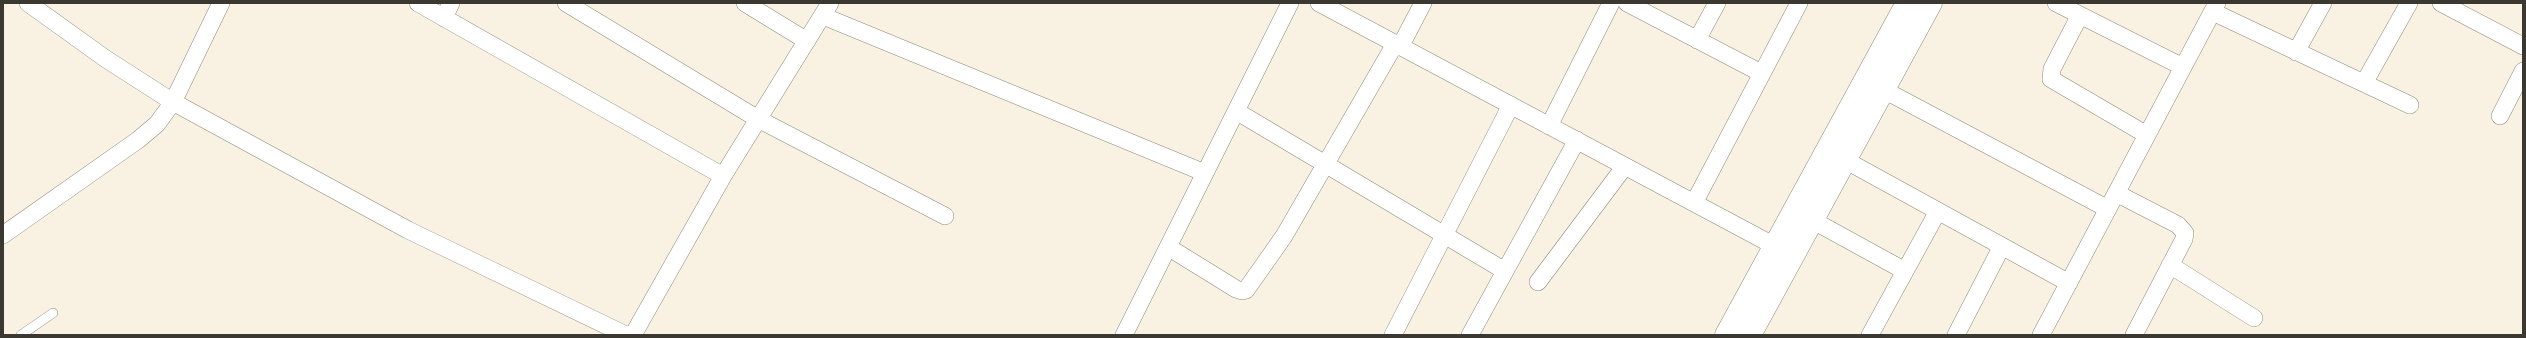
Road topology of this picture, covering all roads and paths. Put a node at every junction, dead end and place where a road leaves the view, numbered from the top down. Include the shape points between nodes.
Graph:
1 (28, 3) edge
2 (221, 3) edge
3 (418, 3) edge
4 (566, 3) edge
5 (745, 3) edge
6 (1290, 3) edge
7 (1319, 3) edge
8 (1423, 3) edge
9 (1611, 3) edge
10 (1627, 3) edge
11 (1717, 3) edge
12 (1799, 3) edge
13 (1907, 3) edge
14 (1931, 3) edge
15 (2056, 3) edge
16 (2323, 3) edge
17 (2409, 3) edge
18 (2441, 3) edge
19 (2215, 7) edge
20 (48, 9) edge
21 (448, 10) edge
22 (826, 10) edge
23 (2080, 15) junction
24 (1697, 40) junction
25 (807, 41) junction
26 (1398, 45) junction
27 (2523, 46) edge
28 (2296, 52) junction
29 (2183, 66) junction
30 (2523, 71) edge
31 (1761, 73) junction
32 (2364, 83) junction
33 (1884, 90) junction
34 (173, 102) junction
35 (1511, 105) junction
36 (2410, 105) dead end
37 (1236, 111) junction
38 (2500, 116) dead end
39 (758, 119) junction
40 (1549, 126) junction
41 (2147, 135) junction
42 (1577, 140) junction
43 (1845, 160) junction
44 (1326, 166) junction
45 (1625, 166) junction
46 (1205, 173) junction
47 (723, 176) junction
48 (2116, 193) junction
49 (1694, 203) junction
50 (2108, 209) junction
51 (1938, 211) junction
52 (945, 216) dead end
53 (1812, 220) junction
54 (3, 234) edge
55 (1444, 235) junction
56 (1774, 246) junction
57 (2002, 246) junction
58 (1168, 247) junction
59 (1793, 256) junction
60 (2170, 265) junction
61 (1505, 271) junction
62 (1905, 271) junction
63 (1538, 282) dead end
64 (2069, 283) junction
65 (53, 313) dead end
66 (2254, 318) dead end
67 (21, 335) edge
68 (626, 335) edge
69 (633, 335) edge
70 (1124, 335) edge
71 (1393, 335) edge
72 (1470, 335) edge
73 (1726, 335) edge
74 (1750, 335) edge
75 (1870, 335) edge
76 (1956, 335) edge
77 (2041, 335) edge
78 (2134, 335) edge

1 - 20 street
2 - 34 street
3 - 21 street
4 - 39 street
5 - 25 street
6 - 37 street
7 - 26 street
8 - 26 street
9 - 40 street
10 - 24 street
11 - 24 street
12 - 31 street
13 - 56 street
14 - 33 street
15 - 23 street
16 - 28 street
17 - 32 street
18 - 27 street
19 - 28 street
19 - 29 street
20 - 34 street via 106,59
21 - 47 street
22 - 25 street
22 - 46 street
23 - 29 street
23 - 41 street via 2052,69 2051,79
24 - 31 street
25 - 39 street
26 - 35 street
26 - 44 street
28 - 32 street
29 - 41 street
30 - 38 street
31 - 49 street
32 - 36 street
33 - 43 street
33 - 50 street
34 - 54 street via 157,124 138,140
34 - 68 street via 408,230
35 - 40 street
35 - 55 street
37 - 44 street
37 - 46 street
39 - 47 street
39 - 52 street
40 - 42 street
41 - 48 street
42 - 45 street
42 - 61 street
43 - 51 street
43 - 53 street
44 - 55 street
44 - 58 street via 1284,236 1246,290 1236,289
45 - 49 street
45 - 63 street
46 - 58 street
47 - 69 street
48 - 50 street
48 - 60 street via 2185,233
49 - 56 street
50 - 64 street
51 - 57 street
51 - 62 street
53 - 59 street
53 - 62 street
55 - 61 street
55 - 71 street
56 - 59 street
56 - 73 street
57 - 64 street
57 - 76 street
58 - 70 street
59 - 74 street
60 - 66 street
60 - 78 street
61 - 72 street
62 - 75 street
64 - 77 street
65 - 67 lane

